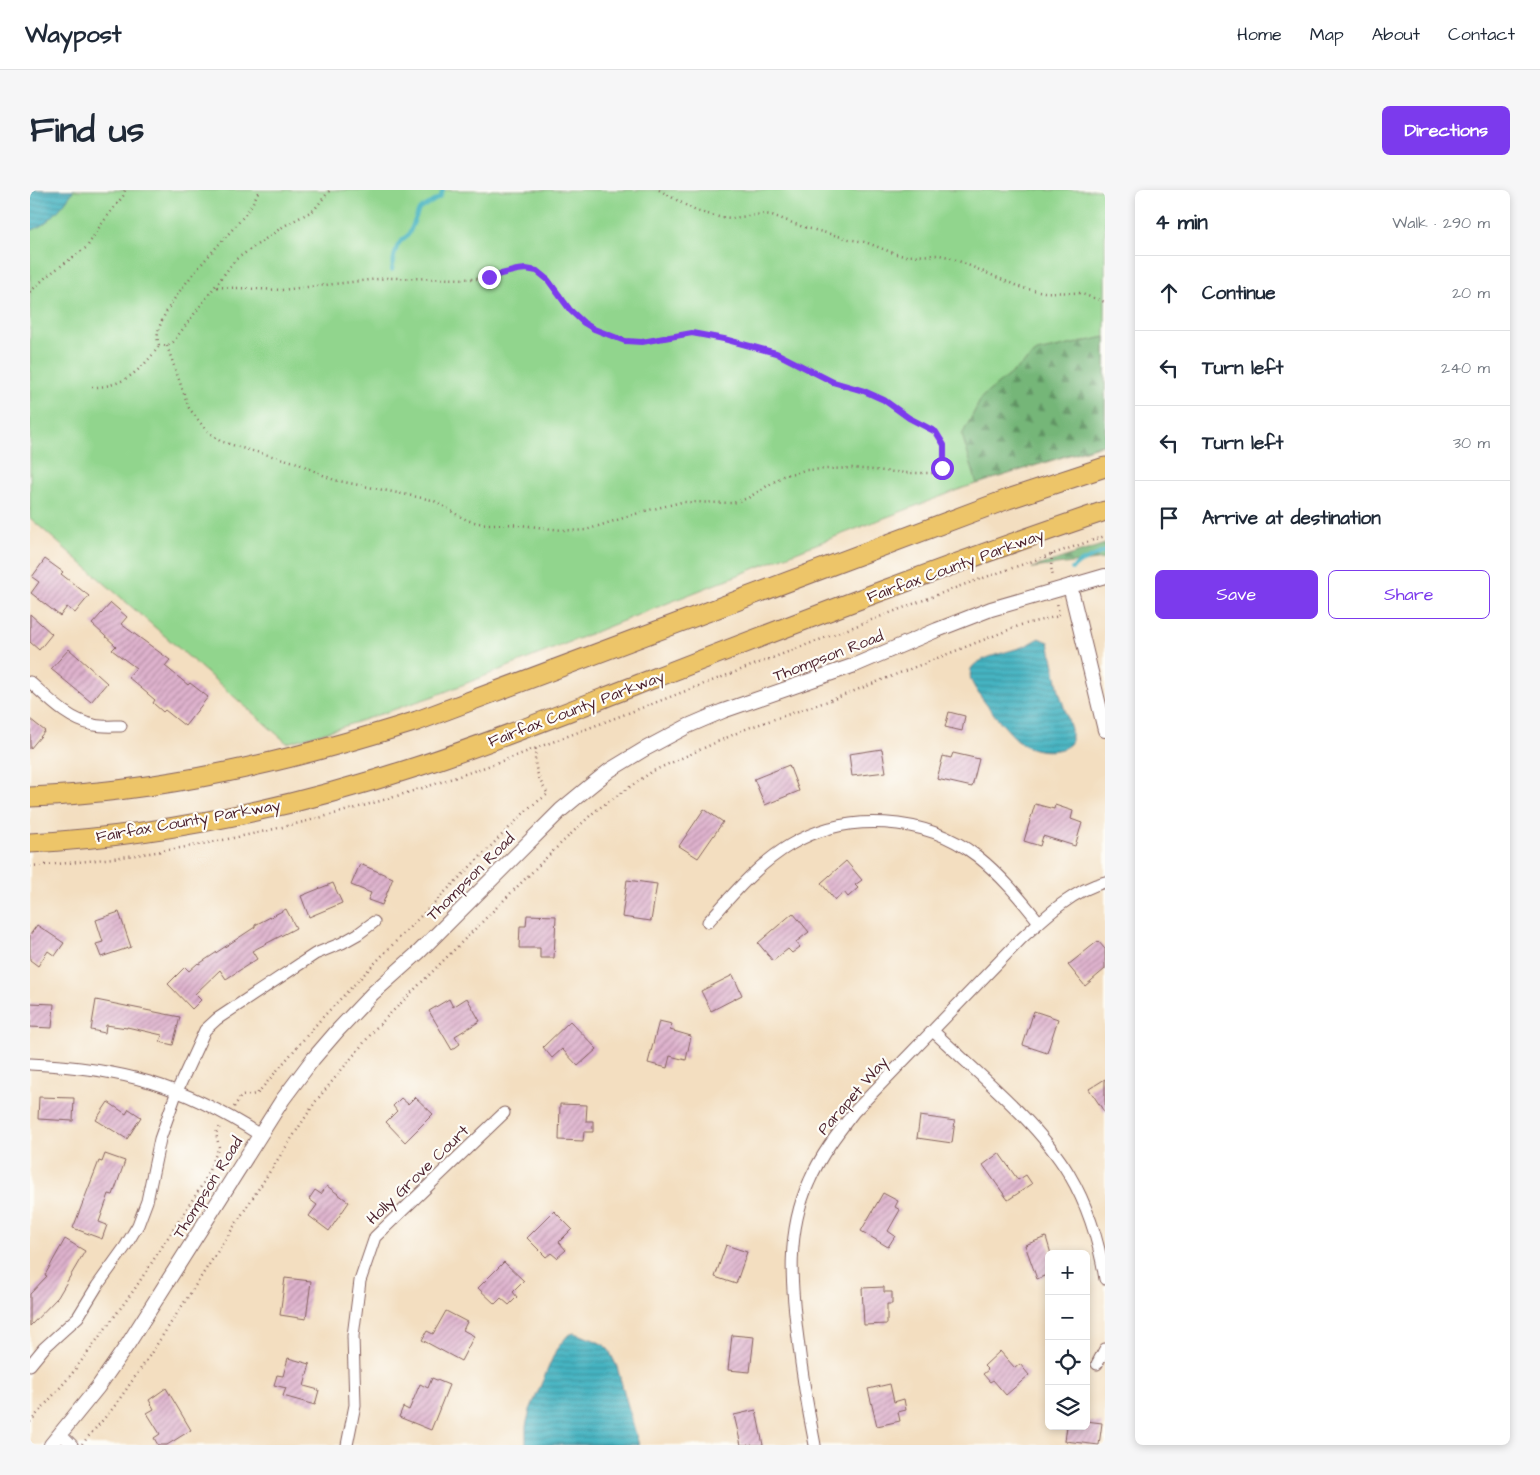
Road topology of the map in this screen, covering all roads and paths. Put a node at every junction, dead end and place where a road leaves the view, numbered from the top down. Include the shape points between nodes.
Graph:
1 (124, 190) edge
2 (258, 190) edge
3 (330, 190) edge
4 (659, 190) edge
5 (215, 287) junction
6 (30, 292) edge
7 (1105, 302) edge
8 (159, 345) junction
9 (167, 346) junction
10 (92, 388) dead end
11 (1105, 467) edge
12 (1105, 512) edge
13 (1105, 576) edge
14 (1070, 586) junction
15 (1059, 616) dead end
16 (30, 682) edge
17 (122, 726) dead end
18 (1105, 730) edge
19 (536, 748) dead end
20 (548, 794) dead end
21 (30, 797) edge
22 (30, 843) edge
23 (1105, 882) edge
24 (374, 922) dead end
25 (708, 922) dead end
26 (1040, 922) junction
27 (932, 1031) junction
28 (30, 1064) edge
29 (177, 1090) junction
30 (504, 1113) dead end
31 (260, 1134) junction
32 (1105, 1278) edge
33 (1105, 1349) edge
34 (1097, 1364) dead end
35 (30, 1365) edge
36 (61, 1434) junction
37 (50, 1445) edge
38 (72, 1445) edge
39 (81, 1445) edge
40 (347, 1445) edge
41 (815, 1445) edge

1 - 6 path via 87,247
2 - 8 path via 244,216 177,295 158,329
3 - 5 path via 314,210 284,226 235,260
4 - 7 path via 705,214 733,218 772,215 802,227 865,242 904,256 949,257 1022,288 1079,293
5 - 9 path
5 - 9 path via 280,290 387,278 479,279 533,269 548,280 577,318 615,338 642,342 692,333 724,339 776,353 833,382 876,396 936,432 944,445 944,462 942,468 932,473 852,468 805,470 783,476 741,501 682,502 586,530 478,523 432,500 334,480 296,462 220,440 206,430 189,408
8 - 9 path
8 - 10 path via 148,361 132,375 109,386
11 - 21 highway via 1008,499 504,689 354,741 182,781 98,793
12 - 22 highway, Fairfax County Parkway via 418,766 291,802 206,820 143,831
13 - 14 street, Thompson Road
14 - 18 street
14 - 31 street, Thompson Road via 991,609 855,666 723,711 688,726 610,770 561,810 338,1030 283,1099
15 - 39 path via 1021,625 834,699 748,728 653,771 595,811 376,1028 316,1102 146,1361 114,1407
16 - 17 street via 66,713 81,721
19 - 20 path via 536,773
23 - 26 street, Parapet Way via 1077,894
24 - 29 street via 342,943 315,954 217,1019 205,1030
25 - 26 street via 737,890 792,844 834,827 874,822 920,829 963,847 993,870
26 - 27 street, Parapet Way
27 - 32 street via 1027,1119 1059,1158 1082,1198 1093,1226
27 - 41 street, Parapet Way via 835,1136 820,1158 802,1198 792,1249 791,1281
28 - 29 street via 109,1071
29 - 31 street via 228,1114
29 - 35 street via 160,1139 147,1201 138,1225 78,1317
30 - 40 street, Holly Grove Court via 375,1237 360,1281 354,1336 355,1405
31 - 36 street, Thompson Road via 128,1344
33 - 34 street
36 - 37 street, Thompson Road
36 - 38 street

